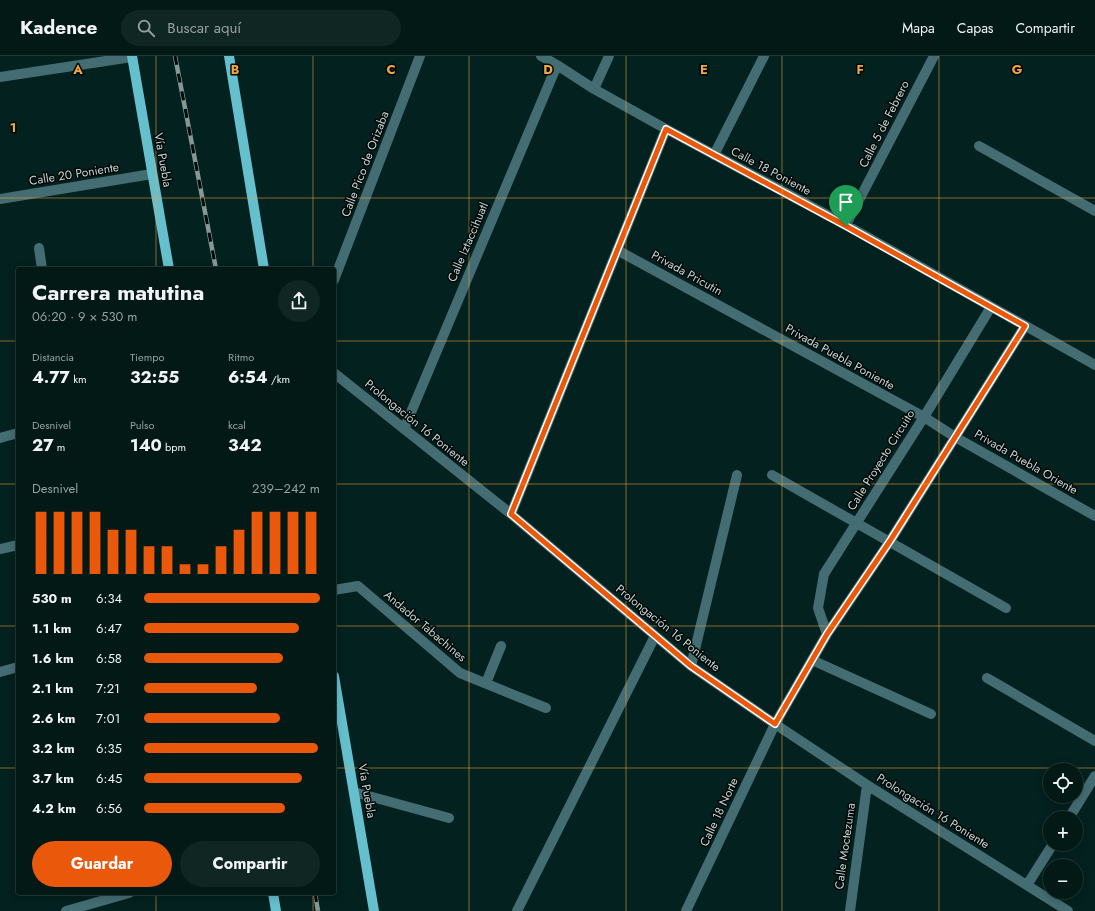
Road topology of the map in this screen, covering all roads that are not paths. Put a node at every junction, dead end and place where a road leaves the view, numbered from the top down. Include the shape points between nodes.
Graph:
1 (132, 56) edge
2 (229, 56) edge
3 (420, 56) edge
4 (541, 56) edge
5 (609, 56) edge
6 (764, 56) edge
7 (934, 56) edge
8 (557, 65) junction
9 (0, 77) edge
10 (594, 89) junction
11 (666, 129) junction
12 (979, 146) dead end
13 (714, 155) junction
14 (152, 174) junction
15 (0, 199) edge
16 (1095, 211) edge
17 (846, 226) junction
18 (39, 248) dead end
19 (617, 250) junction
20 (42, 267) edge
21 (169, 267) edge
22 (264, 267) edge
23 (336, 275) edge
24 (991, 307) junction
25 (744, 319) joint
26 (1025, 326) junction
27 (1095, 366) edge
28 (336, 375) edge
29 (924, 417) junction
30 (404, 429) junction
31 (16, 434) edge
32 (955, 437) junction
33 (0, 438) edge
34 (737, 475) dead end
35 (772, 475) dead end
36 (511, 514) junction
37 (1095, 516) edge
38 (857, 523) junction
39 (890, 541) junction
40 (16, 545) edge
41 (0, 549) edge
42 (336, 590) edge
43 (1006, 608) dead end
44 (827, 634) junction
45 (655, 636) junction
46 (501, 646) dead end
47 (812, 660) junction
48 (691, 666) junction
49 (16, 668) edge
50 (0, 672) edge
51 (987, 678) dead end
52 (486, 683) junction
53 (336, 688) edge
54 (546, 708) dead end
55 (931, 714) dead end
56 (775, 724) junction
57 (1095, 741) edge
58 (1095, 776) edge
59 (867, 785) junction
60 (354, 792) junction
61 (1073, 811) edge
62 (449, 818) dead end
63 (1049, 851) edge
64 (1027, 885) junction
65 (122, 895) edge
66 (273, 895) edge
67 (66, 911) edge
68 (276, 911) edge
69 (374, 911) edge
70 (517, 911) edge
71 (686, 911) edge
72 (850, 911) edge
73 (1068, 911) edge

1 - 9 street
1 - 14 main road, Vía Puebla
2 - 22 main road
3 - 23 street, Calle Pico de Orizaba
4 - 8 street, Calle 18 Poniente
5 - 10 street
6 - 13 street
7 - 17 street, Calle 5 de Febrero
8 - 10 street, Calle 18 Poniente
8 - 30 street, Calle Iztaccihuatl
10 - 11 street, Calle 18 Poniente
11 - 13 street, Calle 18 Poniente
11 - 19 street
12 - 16 street
13 - 17 street, Calle 18 Poniente
14 - 15 street, Calle 20 Poniente
14 - 21 main road, Vía Puebla
17 - 24 street, Calle 18 Poniente
18 - 20 street
19 - 25 street, Privada Pricutin
19 - 36 street
24 - 26 street, Calle 18 Poniente
24 - 29 street, Calle Proyecto Circuito
25 - 29 street, Privada Puebla Poniente
26 - 27 street, Calle 18 Poniente
26 - 32 street
28 - 30 street, Prolongación 16 Poniente
29 - 32 street, Privada Puebla Oriente
29 - 38 street, Calle Proyecto Circuito
30 - 36 street, Prolongación 16 Poniente
31 - 33 street
32 - 37 street, Privada Puebla Oriente
32 - 39 street
34 - 48 street
35 - 38 street
36 - 45 street, Prolongación 16 Poniente
38 - 39 street
38 - 44 street, Calle Proyecto Circuito via 824,574 818,608
39 - 43 street
39 - 44 street
40 - 41 street
42 - 52 street, Andador Tabachines via 358,586 460,673
44 - 47 street
45 - 48 street, Prolongación 16 Poniente
45 - 70 street
46 - 52 street
47 - 55 street
47 - 56 street
48 - 56 street, Prolongación 16 Poniente
49 - 50 street
51 - 57 street
52 - 54 street, Andador Tabachines
53 - 60 main road, Vía Puebla
56 - 59 street, Prolongación 16 Poniente
56 - 71 street, Calle 18 Norte
58 - 61 street
59 - 64 street, Prolongación 16 Poniente
59 - 72 street, Calle Moctezuma
60 - 62 street
60 - 69 main road, Vía Puebla
63 - 64 street
64 - 73 street, Prolongación 16 Poniente
65 - 67 street
66 - 68 main road

